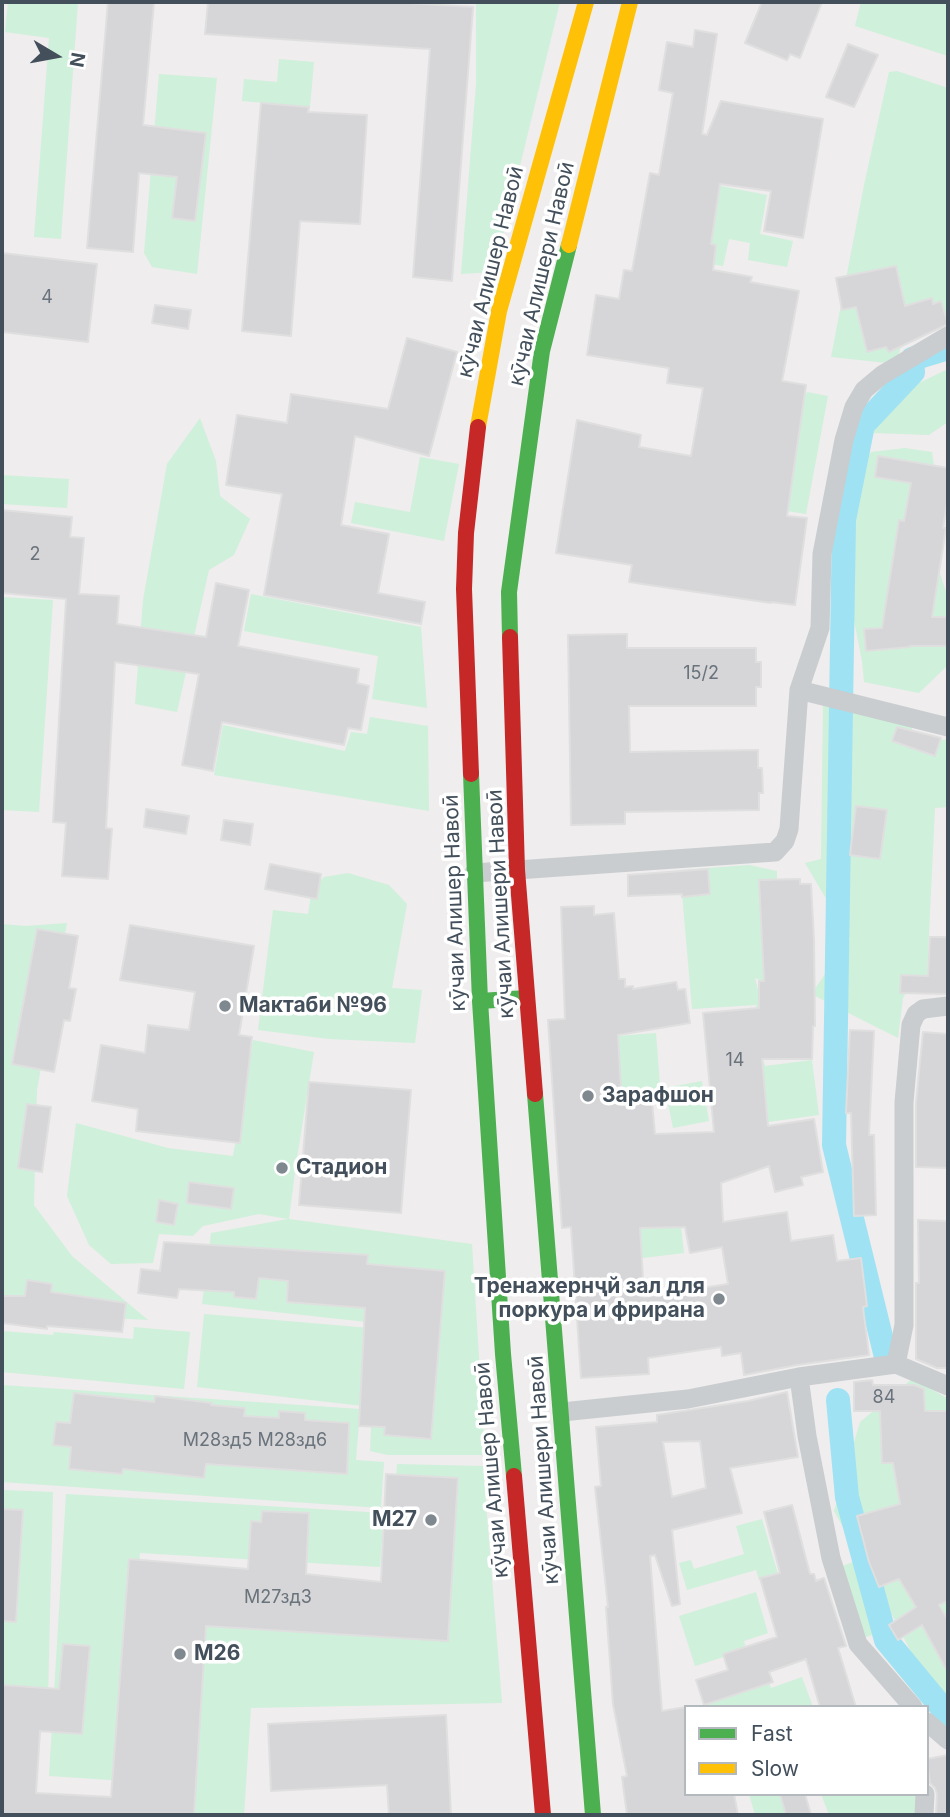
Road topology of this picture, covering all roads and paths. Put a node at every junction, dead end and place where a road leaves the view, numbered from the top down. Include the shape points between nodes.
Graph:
1 (586, 2) edge
2 (630, 2) edge
3 (948, 336) edge
4 (799, 690) junction
5 (948, 727) edge
6 (517, 870) junction
7 (474, 873) junction
8 (527, 998) junction
9 (480, 1001) junction
10 (948, 1006) edge
11 (896, 1364) junction
12 (799, 1377) junction
13 (948, 1386) edge
14 (562, 1412) junction
15 (911, 1705) edge
16 (929, 1724) edge
17 (948, 1740) edge
18 (925, 1796) edge
19 (543, 1815) edge
20 (593, 1815) edge
21 (924, 1815) edge

1 - 7 street, кӯчаи Алишер Навоӣ via 499,311 480,405 464,589
2 - 6 street, кӯчаи Алишери Навоӣ via 542,351 509,592
3 - 4 street via 882,375 864,390 855,407 844,440 822,554 820,628
4 - 5 street
4 - 6 street via 789,829 775,852
6 - 7 street
6 - 8 street, кӯчаи Алишери Навоӣ
7 - 9 street, кӯчаи Алишер Навоӣ
8 - 9 street
8 - 14 street, кӯчаи Алишери Навоӣ
9 - 19 street, кӯчаи Алишер Навоӣ via 503,1354
10 - 11 street via 923,1009 911,1025 904,1102 904,1325
11 - 12 street
11 - 13 street
12 - 14 street via 688,1399
12 - 15 street via 831,1558 859,1644
14 - 20 street, кӯчаи Алишери Навоӣ
16 - 17 street
18 - 21 street

